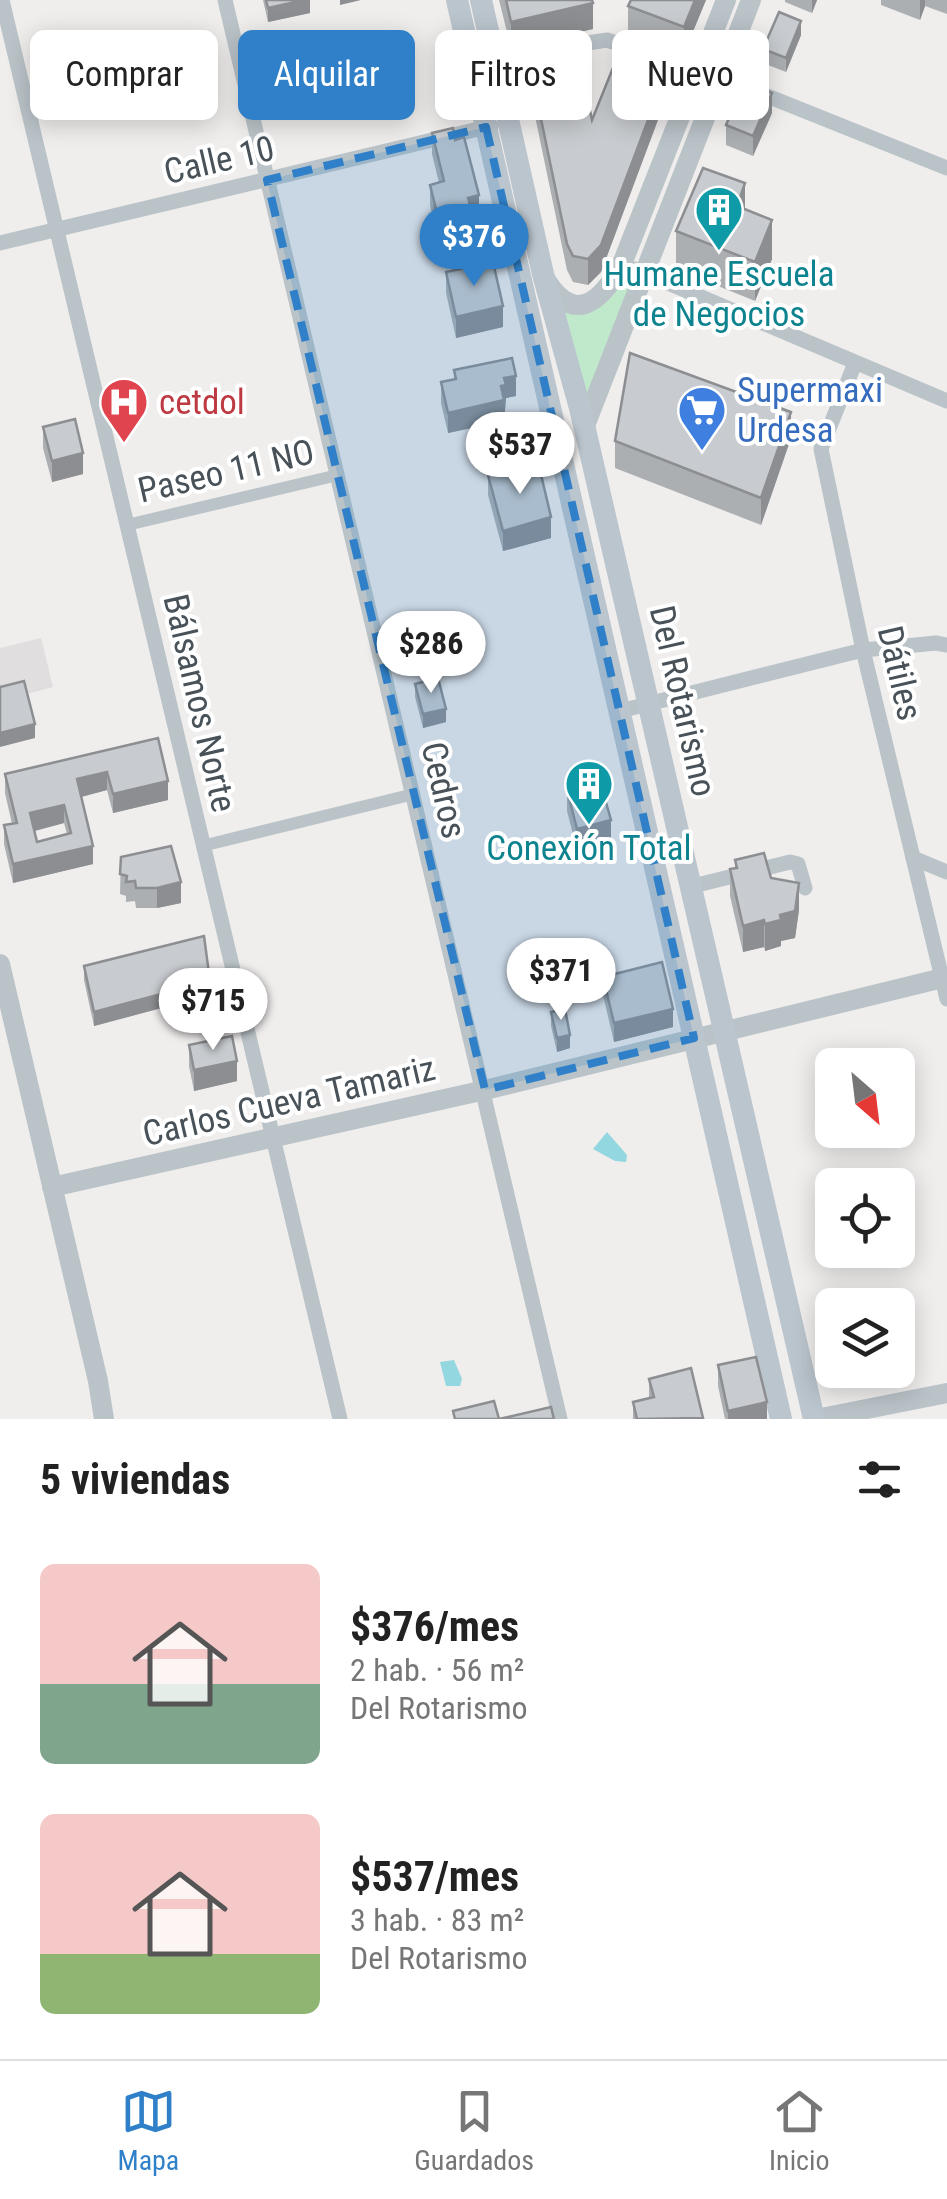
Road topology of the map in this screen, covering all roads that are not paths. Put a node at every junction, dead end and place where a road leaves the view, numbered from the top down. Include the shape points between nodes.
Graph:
1 (2, 0) edge
2 (224, 0) edge
3 (457, 0) edge
4 (481, 0) edge
5 (726, 0) edge
6 (750, 0) edge
7 (488, 30) edge
8 (714, 30) edge
9 (738, 30) edge
10 (769, 97) edge
11 (678, 120) edge
12 (703, 120) edge
13 (510, 122) joint
14 (486, 128) junction
15 (947, 168) edge
16 (267, 180) junction
17 (57, 230) junction
18 (0, 243) edge
19 (622, 264) junction
20 (644, 272) junction
21 (543, 274) junction
22 (856, 363) junction
23 (947, 401) edge
24 (584, 428) junction
25 (338, 475) junction
26 (127, 526) junction
27 (947, 645) edge
28 (863, 650) junction
29 (647, 704) junction
30 (620, 711) junction
31 (414, 794) junction
32 (202, 846) junction
33 (913, 858) junction
34 (947, 872) edge
35 (689, 887) junction
36 (805, 888) dead end
37 (0, 964) edge
38 (944, 977) edge
39 (947, 999) edge
40 (722, 1031) junction
41 (694, 1038) junction
42 (485, 1090) junction
43 (273, 1138) junction
44 (52, 1187) junction
45 (947, 1394) edge
46 (104, 1419) edge
47 (340, 1419) edge
48 (560, 1419) edge
49 (781, 1419) edge
50 (815, 1419) edge

1 - 17 street, Bálsamos Norte
2 - 16 street, Cedros
3 - 14 main road, Del Rotarismo
4 - 7 main road, Del Rotarismo
5 - 8 street
6 - 9 street
10 - 15 street
11 - 19 street
12 - 20 street
13 - 14 street, Calle 10
13 - 21 main road, Del Rotarismo
14 - 16 street, Calle 10
14 - 30 main road, Del Rotarismo
16 - 17 street, Calle 10
16 - 25 street, Cedros
17 - 18 street, Calle 10
17 - 26 street, Bálsamos Norte
19 - 20 street
19 - 21 street via 604,294 586,304 560,298
20 - 22 street
20 - 24 street
21 - 24 main road, Del Rotarismo
22 - 23 street
22 - 28 street, Dátiles via 821,448
24 - 29 main road, Del Rotarismo
25 - 26 street, Paseo 11 NO
25 - 31 street, Cedros
26 - 32 street, Bálsamos Norte
27 - 28 street
28 - 29 street
28 - 33 street, Dátiles
29 - 30 street
29 - 35 main road, Del Rotarismo
30 - 41 main road, Del Rotarismo
31 - 32 street
31 - 42 street, Cedros
32 - 43 street, Bálsamos Norte
33 - 34 street
33 - 38 street, Dátiles
35 - 36 street via 790,862 798,864
35 - 40 main road, Del Rotarismo
37 - 44 street
38 - 39 street, Dátiles
38 - 40 street, Carlos Cueva Tamariz
40 - 41 street, Carlos Cueva Tamariz
40 - 50 main road, Del Rotarismo
41 - 42 street, Carlos Cueva Tamariz
41 - 49 main road, Del Rotarismo
42 - 43 street, Carlos Cueva Tamariz
42 - 48 street, Cedros
43 - 44 street, Carlos Cueva Tamariz
43 - 47 street, Bálsamos Norte
44 - 46 street
45 - 50 street

